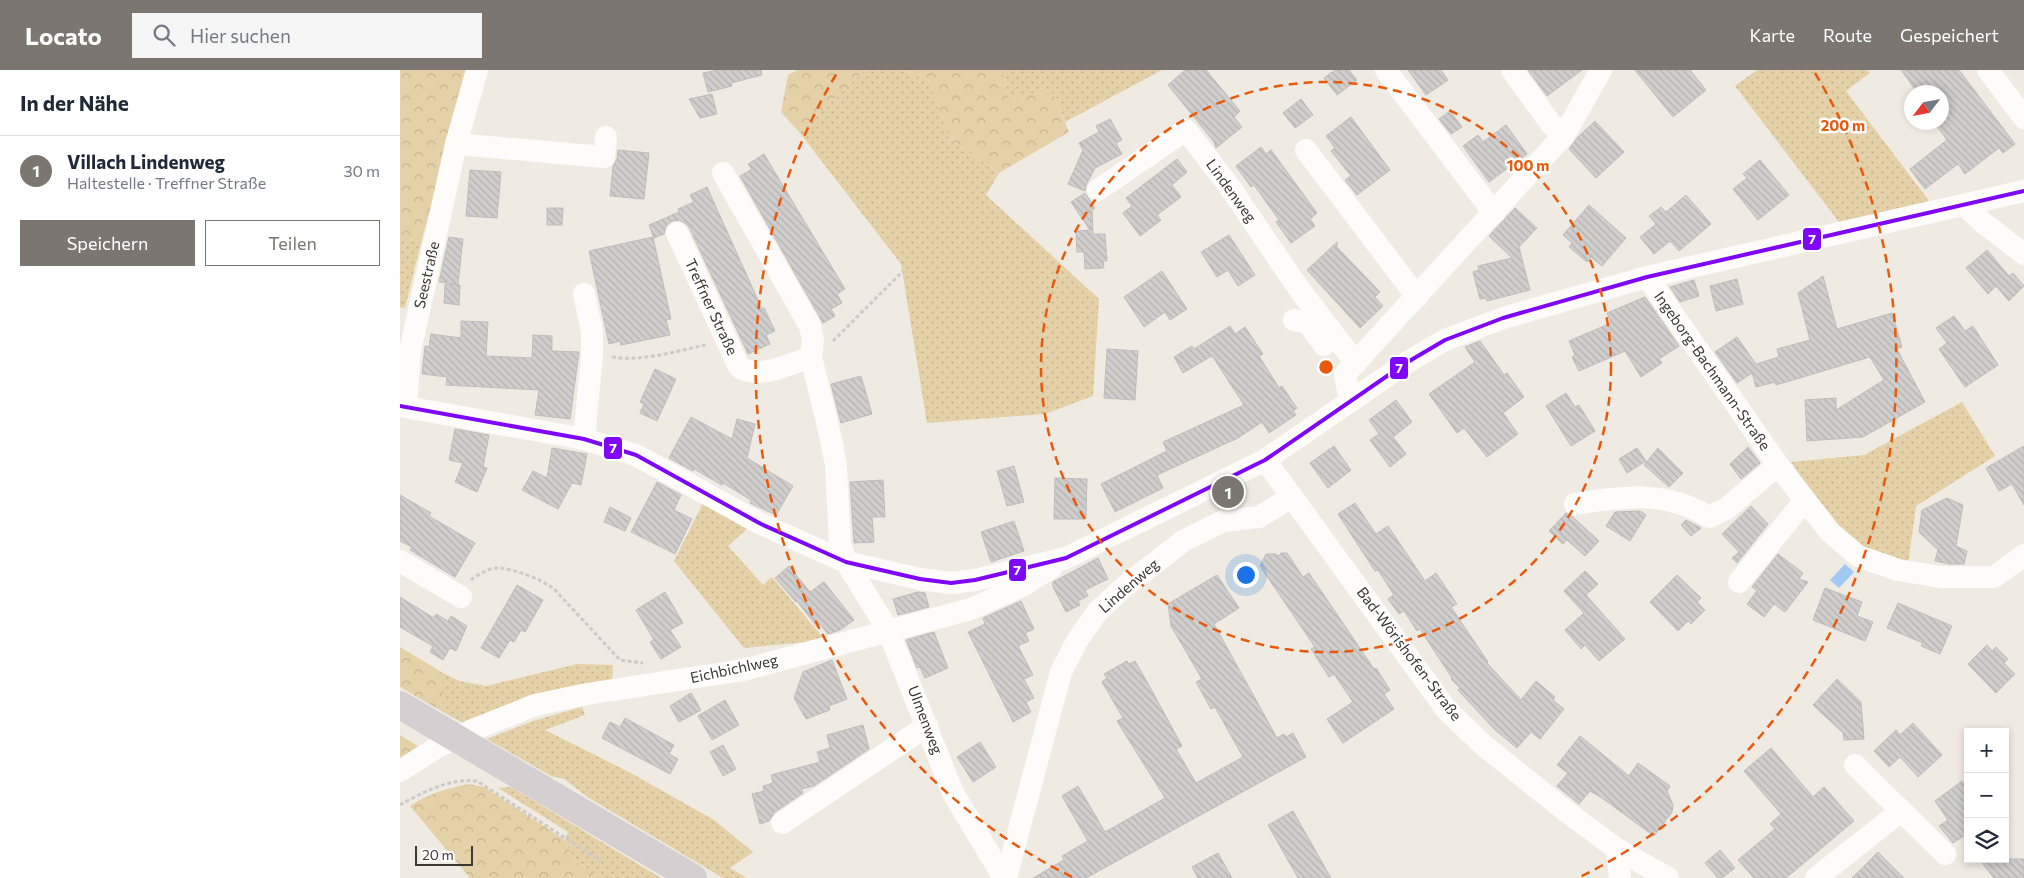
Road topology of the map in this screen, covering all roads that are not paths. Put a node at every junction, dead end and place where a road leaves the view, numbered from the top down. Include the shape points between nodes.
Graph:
1 (478, 70) edge
2 (1386, 70) edge
3 (1512, 70) edge
4 (1601, 70) edge
5 (1988, 70) edge
6 (2024, 118) edge
7 (1564, 136) junction
8 (606, 137) dead end
9 (456, 144) junction
10 (1306, 150) dead end
11 (723, 173) dead end
12 (1098, 190) dead end
13 (2024, 191) edge
14 (1966, 205) junction
15 (1494, 213) junction
16 (678, 233) dead end
17 (2024, 254) edge
18 (1647, 277) junction
19 (584, 294) dead end
20 (1417, 297) junction
21 (1294, 320) dead end
22 (811, 357) junction
23 (1351, 369) junction
24 (1350, 402) junction
25 (403, 406) edge
26 (584, 439) junction
27 (1266, 460) junction
28 (1778, 465) junction
29 (1292, 497) junction
30 (1805, 500) junction
31 (1575, 504) dead end
32 (2024, 555) edge
33 (1066, 558) junction
34 (400, 561) edge
35 (846, 562) junction
36 (1739, 582) dead end
37 (461, 597) road end
38 (888, 630) junction
39 (400, 705) edge
40 (926, 726) junction
41 (1855, 765) dead end
42 (400, 771) edge
43 (1901, 811) junction
44 (782, 823) dead end
45 (1617, 849) junction
46 (1945, 854) dead end
47 (693, 878) edge
48 (1005, 878) edge
49 (1620, 878) edge
50 (1668, 878) edge
51 (1816, 878) edge

1 - 9 street, Seestraße
2 - 15 street
3 - 7 street via 1551,124
4 - 7 street
5 - 6 street
7 - 15 street
8 - 9 street via 604,157
9 - 25 street, Seestraße via 410,351
10 - 20 street
11 - 22 street via 810,326 813,340
12 - 23 street, Lindenweg via 1186,130 1229,186
13 - 14 street
14 - 17 street via 1982,222
14 - 18 street
15 - 20 street
16 - 22 street, Treffner Straße via 739,367 756,373
18 - 24 street via 1503,318 1446,340
18 - 28 street, Ingeborg-Bachmann-Straße
19 - 26 street via 592,332
20 - 23 street
21 - 23 street via 1308,323
22 - 35 street via 834,457 840,544
23 - 24 street, Lindenweg
24 - 27 street
25 - 26 street
26 - 35 street via 636,455 761,524
27 - 29 street
27 - 33 street
28 - 30 street, Ingeborg-Bachmann-Straße
28 - 31 street, Ingeborg-Bachmann-Straße via 1726,509 1709,517 1695,508 1657,497 1612,498
29 - 45 street, Bad-Wörishofen-Straße via 1446,709 1482,744
29 - 48 street, Lindenweg via 1259,517 1223,522 1183,541 1097,612 1061,672
30 - 32 street, Ingeborg-Bachmann-Straße via 1830,532 1858,556 1898,570 1941,577 1994,577
30 - 36 street
33 - 35 street via 951,583
33 - 38 street, Eichbichlweg via 1024,585 971,609
34 - 37 street
35 - 38 street, Ulmenweg
38 - 40 street, Ulmenweg
38 - 42 street, Eichbichlweg via 743,670 586,694 535,706 470,731
39 - 47 main road
40 - 44 street
40 - 48 street, Ulmenweg via 953,793
41 - 43 street
43 - 46 street
43 - 51 street
45 - 49 street
45 - 50 street, Bad-Wörishofen-Straße

